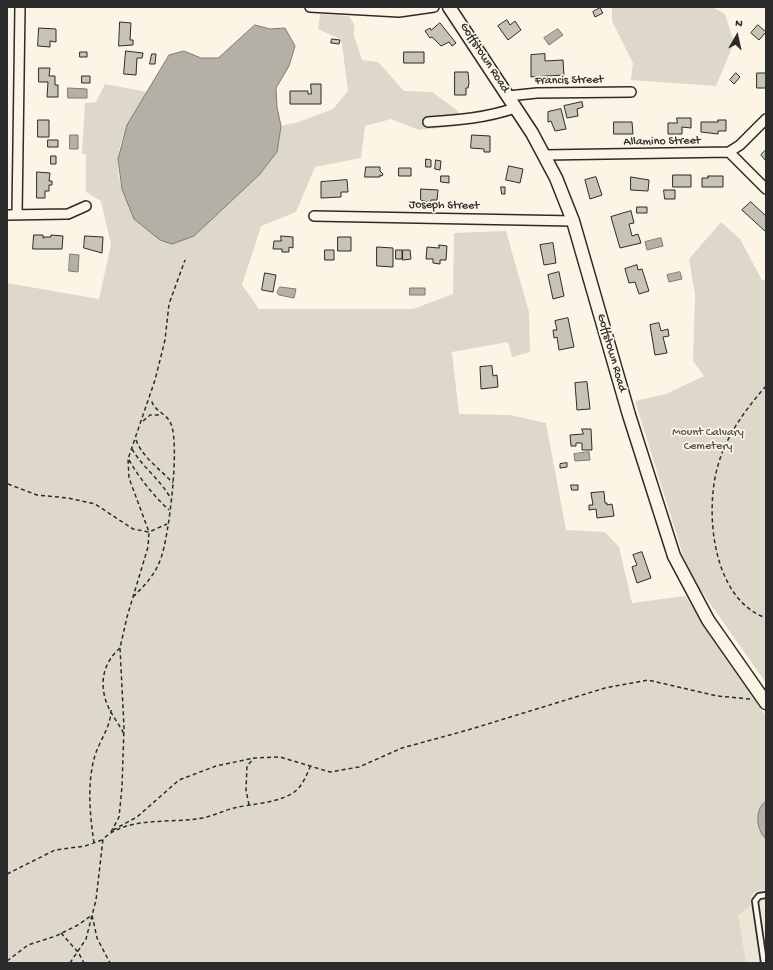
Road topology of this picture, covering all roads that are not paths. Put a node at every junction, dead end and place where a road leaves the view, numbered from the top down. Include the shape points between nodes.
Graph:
1 (20, 7) edge
2 (310, 7) edge
3 (434, 7) edge
4 (449, 7) edge
5 (631, 92) dead end
6 (508, 96) junction
7 (515, 108) junction
8 (766, 119) edge
9 (428, 122) dead end
10 (729, 152) junction
11 (546, 156) junction
12 (766, 189) edge
13 (86, 206) dead end
14 (7, 215) edge
15 (17, 215) junction
16 (314, 216) dead end
17 (573, 221) junction
18 (764, 700) edge
19 (766, 895) edge
20 (764, 963) edge

1 - 15 street
2 - 3 street via 399,12
4 - 6 main road, Goffstown Road
5 - 6 street, Francis Street via 537,93
6 - 7 main road, Goffstown Road
7 - 9 street via 468,120
7 - 11 main road, Goffstown Road
8 - 10 street via 740,145
10 - 11 street, Allamino Street
10 - 12 street
11 - 17 main road, Goffstown Road
13 - 15 street via 68,214
14 - 15 street
16 - 17 street, Joseph Street
17 - 18 main road, Goffstown Road via 629,415 674,556 708,620
19 - 20 lane via 759,896 755,901

